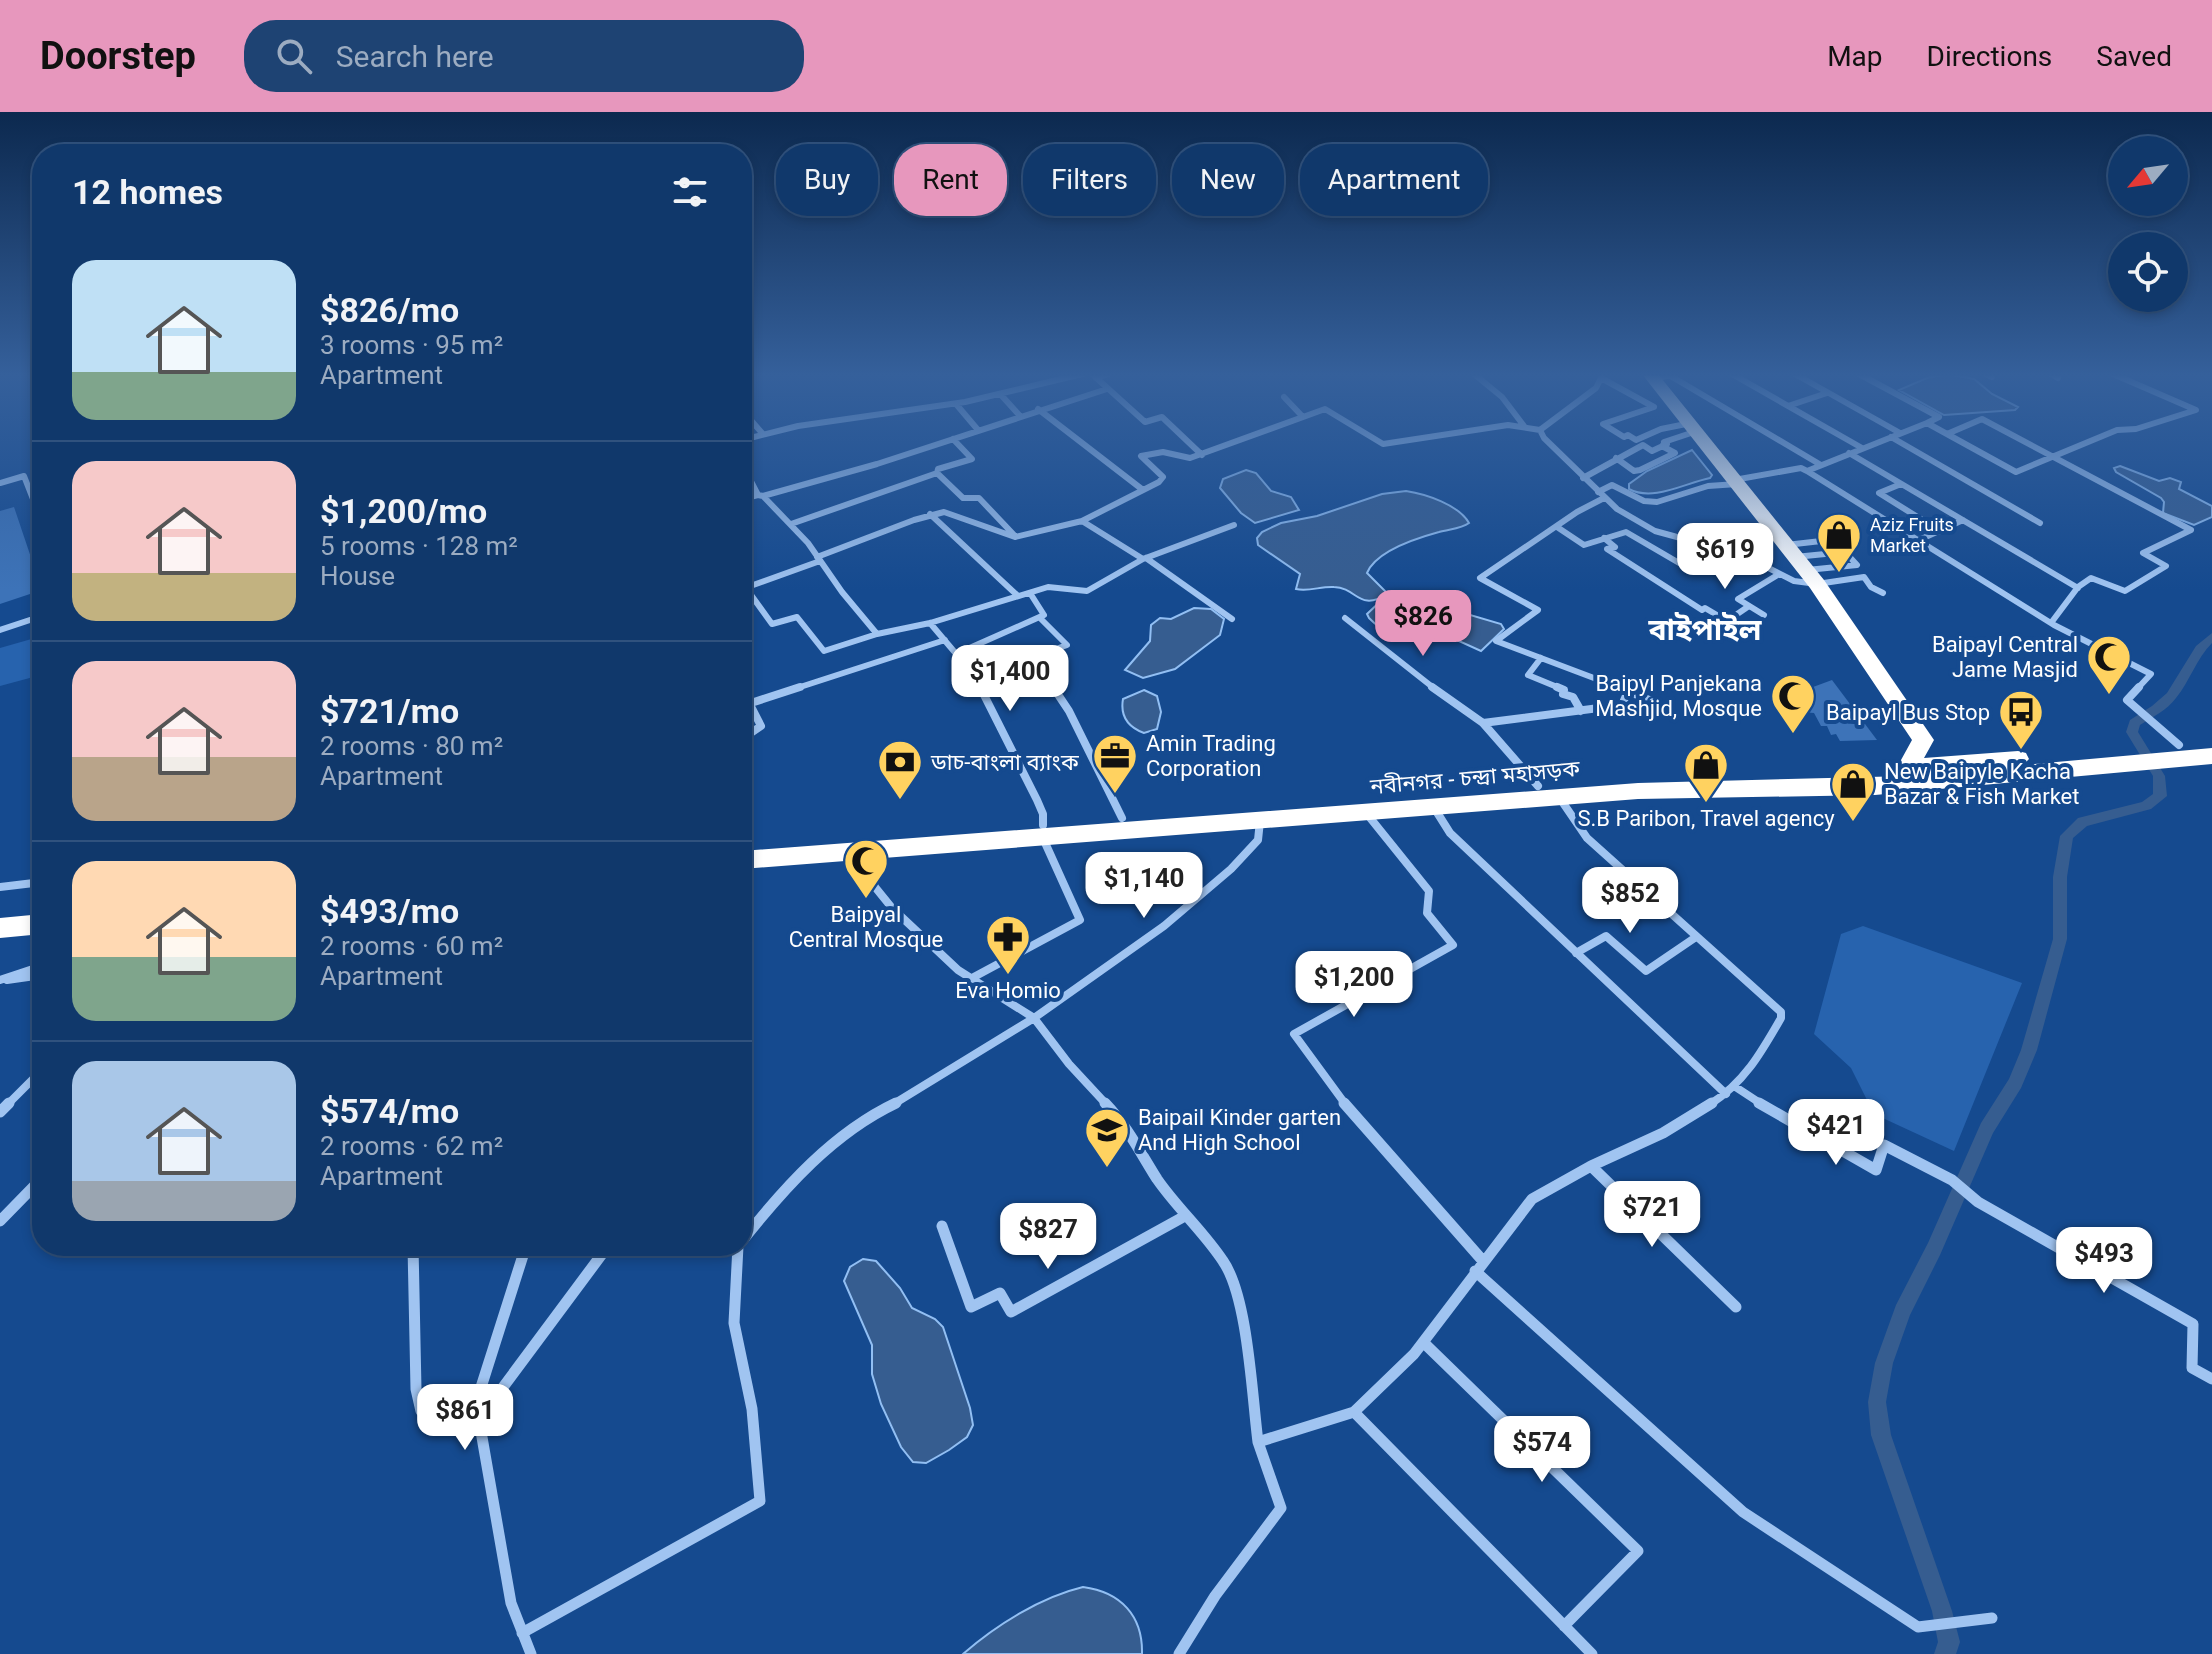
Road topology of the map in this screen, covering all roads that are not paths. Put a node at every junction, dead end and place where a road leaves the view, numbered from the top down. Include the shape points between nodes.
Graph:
1 (929, 446) edge
2 (960, 446) edge
3 (1086, 446) edge
4 (1192, 446) edge
5 (1225, 446) edge
6 (1552, 446) edge
7 (1641, 446) edge
8 (1644, 446) edge
9 (1662, 446) joint
10 (1709, 446) edge
11 (1789, 446) edge
12 (1858, 446) edge
13 (1867, 446) edge
14 (1907, 446) edge
15 (1969, 446) edge
16 (2032, 446) edge
17 (2079, 446) edge
18 (1862, 448) junction
19 (1849, 453) junction
20 (1202, 455) junction
21 (2052, 457) junction
22 (1616, 458) junction
23 (1821, 465) junction
24 (1807, 471) junction
25 (937, 473) junction
26 (1583, 478) junction
27 (752, 481) edge
28 (1735, 482) junction
29 (0, 483) edge
30 (1901, 484) junction
31 (1143, 490) junction
32 (1598, 492) junction
33 (760, 495) junction
34 (32, 496) edge
35 (752, 497) edge
36 (1604, 498) junction
37 (930, 514) junction
38 (1963, 520) junction
39 (1082, 521) junction
40 (2040, 523) dead end
41 (791, 524) junction
42 (1234, 525) dead end
43 (1557, 527) junction
44 (1940, 531) junction
45 (1015, 537) junction
46 (1604, 538) junction
47 (1919, 540) junction
48 (1717, 546) junction
49 (1845, 552) junction
50 (1144, 558) junction
51 (819, 559) junction
52 (1801, 564) junction
53 (1779, 574) junction
54 (752, 585) edge
55 (2078, 588) junction
56 (1030, 593) junction
57 (1883, 593) dead end
58 (1018, 596) junction
59 (752, 598) edge
60 (1749, 606) junction
61 (1764, 615) dead end
62 (1040, 618) junction
63 (1345, 618) dead end
64 (32, 619) edge
65 (1232, 619) dead end
66 (930, 623) junction
67 (2051, 623) junction
68 (0, 630) edge
69 (877, 634) junction
70 (945, 640) junction
71 (956, 654) junction
72 (1541, 658) junction
73 (1034, 659) junction
74 (973, 680) junction
75 (1628, 691) junction
76 (752, 703) edge
77 (1656, 703) dead end
78 (752, 705) edge
79 (1581, 711) junction
80 (1483, 723) junction
81 (752, 732) edge
82 (2202, 748) edge
83 (2080, 761) junction
84 (1908, 768) junction
85 (1548, 792) junction
86 (1433, 805) junction
87 (1365, 812) junction
88 (1122, 818) junction
89 (1260, 820) junction
90 (1043, 831) junction
91 (752, 847) edge
92 (860, 851) junction
93 (752, 859) edge
94 (32, 883) edge
95 (0, 887) edge
96 (32, 910) edge
97 (0, 914) edge
98 (32, 925) edge
99 (0, 928) edge
100 (1696, 937) junction
101 (1576, 953) junction
102 (32, 969) edge
103 (32, 976) edge
104 (972, 978) junction
105 (0, 980) edge
106 (1034, 1018) junction
107 (32, 1080) edge
108 (1730, 1090) junction
109 (0, 1112) edge
110 (1591, 1166) junction
111 (32, 1188) edge
112 (1185, 1216) junction
113 (0, 1221) edge
114 (942, 1226) dead end
115 (752, 1229) edge
116 (413, 1256) edge
117 (523, 1256) edge
118 (601, 1256) edge
119 (739, 1256) edge
120 (1479, 1266) junction
121 (1736, 1307) dead end
122 (1423, 1342) junction
123 (2212, 1379) edge
124 (1354, 1412) junction
125 (478, 1415) junction
126 (436, 1422) dead end
127 (1258, 1442) junction
128 (1992, 1618) dead end
129 (1564, 1626) junction
130 (522, 1633) junction
131 (531, 1654) edge
132 (1179, 1654) edge
133 (1592, 1654) edge

1 - 33 street
2 - 25 street via 972,459
3 - 31 street
4 - 20 street
5 - 20 street
6 - 26 street
7 - 22 street
8 - 9 street via 1652,451
9 - 22 street via 1675,453 1640,470
10 - 28 highway
11 - 23 street
12 - 18 street
13 - 18 street
14 - 40 street
15 - 21 street via 2016,472
16 - 21 street
17 - 21 street
18 - 19 street
19 - 23 street
19 - 30 street
20 - 31 street via 1141,456 1163,477
21 - 55 street via 2191,530 2143,553 2166,566 2125,591 2091,578
22 - 26 street
23 - 24 street
24 - 28 street
24 - 47 street
25 - 41 street
25 - 45 street via 963,498 979,498
26 - 32 street
27 - 33 street
28 - 32 street via 1657,502 1612,485
28 - 52 highway
29 - 34 street via 24,476
30 - 38 street
30 - 44 street via 1879,493
31 - 39 street
32 - 36 street
33 - 35 street
33 - 41 street
36 - 43 street
36 - 48 street via 1655,531
37 - 45 street via 944,512
37 - 51 street
37 - 58 street
38 - 44 street
38 - 55 street
39 - 45 street
39 - 50 street
41 - 51 street
42 - 50 street
43 - 46 street via 1584,545
43 - 72 street via 1480,578 1538,610 1496,641
44 - 47 street
46 - 48 street via 1626,532 1686,567
46 - 60 street via 1615,547 1607,549 1702,610 1727,621
47 - 67 street
48 - 53 street
49 - 52 street
49 - 52 street via 1830,540
49 - 52 street via 1857,565
50 - 56 street via 1087,591 1057,586
50 - 65 street
51 - 54 street
51 - 69 street
52 - 53 street via 1794,581
52 - 57 street via 1864,577
52 - 84 highway via 1923,740
53 - 60 street via 1738,599
55 - 67 street
56 - 58 street
56 - 62 street via 1044,613
58 - 66 street
59 - 69 street via 772,624 797,617 824,651
60 - 61 street
62 - 71 street
62 - 73 street via 1067,645
63 - 80 street
64 - 68 street
66 - 69 street
66 - 70 street
67 - 82 street via 2151,674 2127,700 2153,723
70 - 71 street
70 - 76 street
71 - 74 street
72 - 75 street
72 - 79 street via 1528,675 1564,690
73 - 74 street
73 - 88 street via 1069,711
74 - 90 street via 1017,757 1043,814
75 - 77 street
75 - 79 street via 1622,705
78 - 81 street via 761,726
79 - 80 street
80 - 85 street
82 - 83 highway, নবীনগর - চন্দ্রা মহাসড়ক
82 - 83 highway, নবীনগর - চন্দ্রা মহাসড়ক
83 - 84 highway, নবীনগর - চন্দ্রা মহাসড়ক
83 - 85 highway, নবীনগর - চন্দ্রা মহাসড়ক via 1875,787
84 - 85 highway, নবীনগর - চন্দ্রা মহাসড়ক
85 - 86 highway, নবীনগর - চন্দ্রা মহাসড়ক
85 - 88 highway, নবীনগর - চন্দ্রা মহাসড়ক
85 - 100 street via 1587,838
86 - 87 highway, নবীনগর - চন্দ্রা মহাসড়ক
86 - 101 street via 1450,833
87 - 89 highway, নবীনগর - চন্দ্রা মহাসড়ক
87 - 120 street via 1429,891 1427,913 1453,945 1294,1034
88 - 90 highway, নবীনগর - চন্দ্রা মহাসড়ক
89 - 90 highway, নবীনগর - চন্দ্রা মহাসড়ক
89 - 106 street via 1258,840 1221,878 1164,926
90 - 91 highway, নবীনগর - চন্দ্রা মহাসড়ক
90 - 92 highway, নবীনগর - চন্দ্রা মহাসড়ক
90 - 104 street via 1080,920
92 - 93 highway, নবীনগর - চন্দ্রা মহাসড়ক
92 - 104 street via 875,887 892,908
94 - 95 street
96 - 97 highway
98 - 99 highway
100 - 101 street via 1646,971 1606,936
100 - 108 street via 1781,1012 1751,1070
101 - 108 street
102 - 105 street
103 - 105 street
104 - 106 street
106 - 112 street via 1126,1125
106 - 115 street via 869,1116 787,1185
107 - 109 street
108 - 110 street via 1663,1133
108 - 123 street via 1876,1170 1884,1145 2193,1324 2192,1368
110 - 120 street via 1532,1199
110 - 121 street
111 - 113 street
112 - 114 street via 1011,1312 1000,1293 971,1307
112 - 127 street via 1225,1263 1236,1293
116 - 126 street via 416,1389 421,1411
117 - 125 street via 476,1403
118 - 125 street
119 - 130 street via 734,1323 752,1409 760,1501
120 - 122 street
120 - 128 street via 1743,1512 1918,1627
122 - 124 street
122 - 129 street via 1638,1551
124 - 127 street
124 - 129 street
125 - 130 street via 511,1603
127 - 132 street via 1281,1508
129 - 133 street
130 - 131 street

